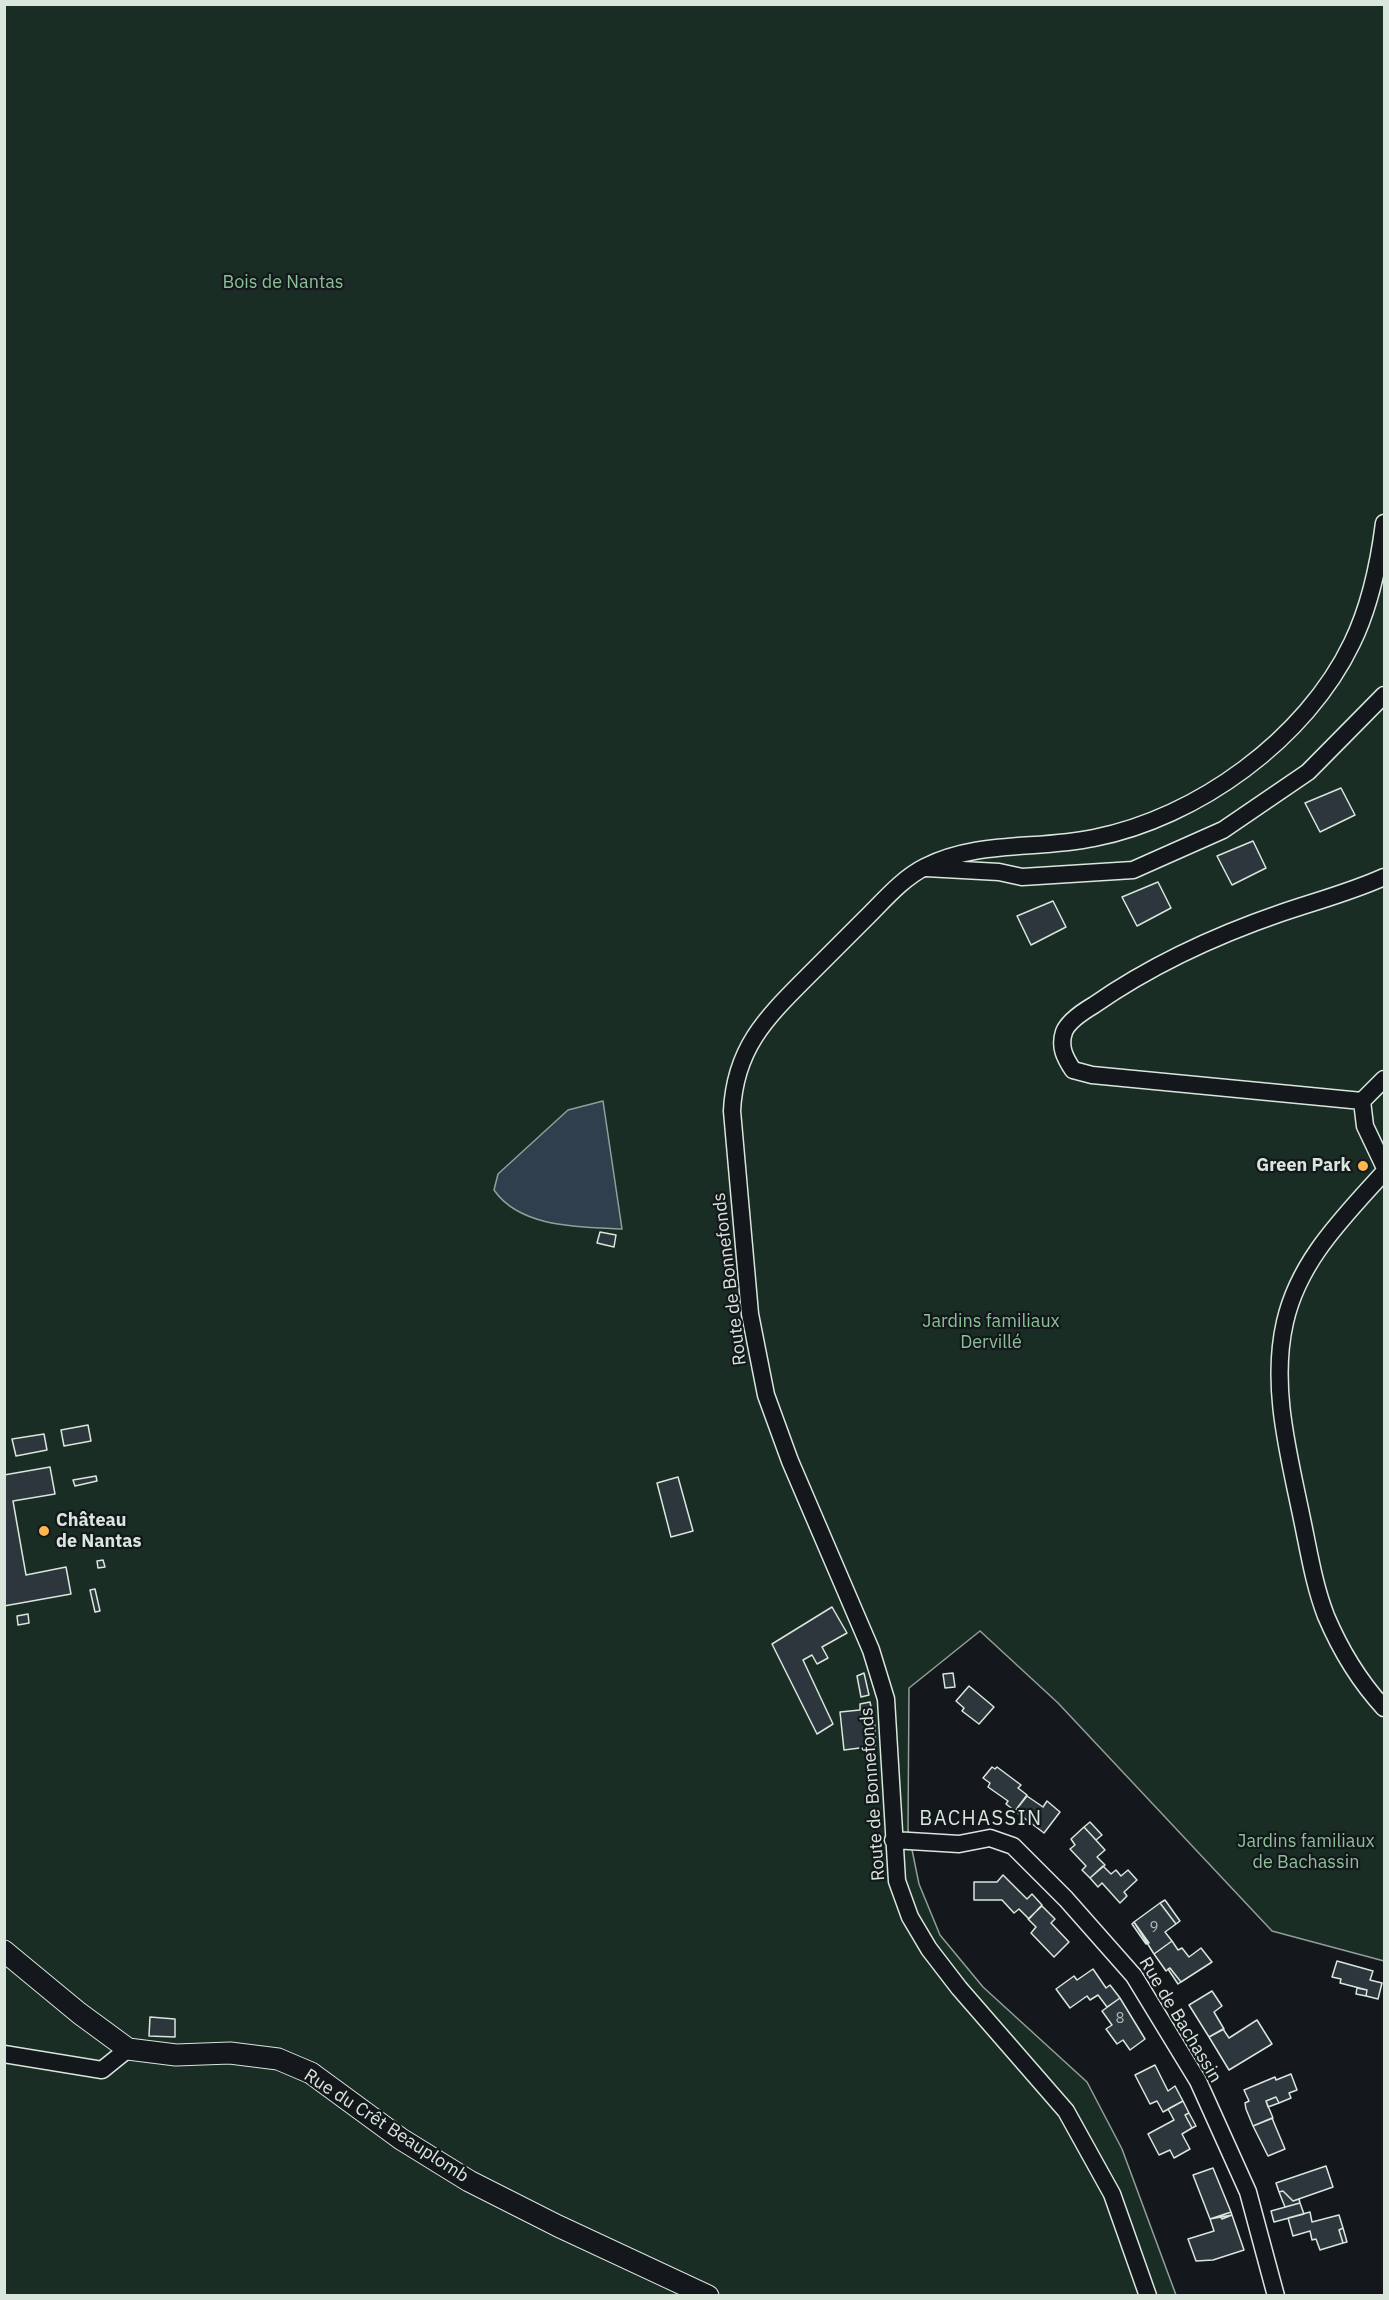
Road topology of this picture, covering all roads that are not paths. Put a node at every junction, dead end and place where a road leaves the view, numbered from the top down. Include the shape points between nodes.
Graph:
1 (1384, 523) edge
2 (1384, 695) edge
3 (922, 868) junction
4 (1384, 877) edge
5 (1384, 1079) edge
6 (1362, 1101) junction
7 (1384, 1166) edge
8 (1384, 1172) edge
9 (1384, 1708) edge
10 (893, 1840) junction
11 (4, 1951) edge
12 (128, 2049) junction
13 (4, 2054) edge
14 (708, 2295) edge
15 (1148, 2295) edge
16 (1276, 2295) edge

1 - 3 street, Route de Bonnefonds via 1380,557 1368,600 1337,670 1293,724 1234,776 1183,808 1132,829 1084,840 966,851
2 - 3 street via 1308,772 1223,830 1133,870 1022,877
3 - 10 street, Route de Bonnefonds via 893,890 770,1014 740,1062 732,1111 756,1354 790,1461 871,1650 886,1699
4 - 6 street via 1353,891 1280,913 1178,956 1124,984 1077,1016 1064,1031 1062,1052 1073,1070 1092,1075
5 - 6 street
6 - 7 street via 1365,1126
8 - 9 street via 1313,1255 1285,1321 1280,1357 1281,1409 1317,1589 1337,1641
10 - 15 street, Route de Bonnefonds via 897,1881 910,1917 959,1988 1066,2110 1112,2194
10 - 16 street, Rue de Bachassin via 959,1844 990,1838 1013,1846 1134,1976 1198,2081 1248,2192
11 - 12 street, Rue du Crêt Beauplomb
12 - 13 street via 102,2070
12 - 14 street, Rue du Crêt Beauplomb via 278,2059 311,2073 401,2139 469,2181

